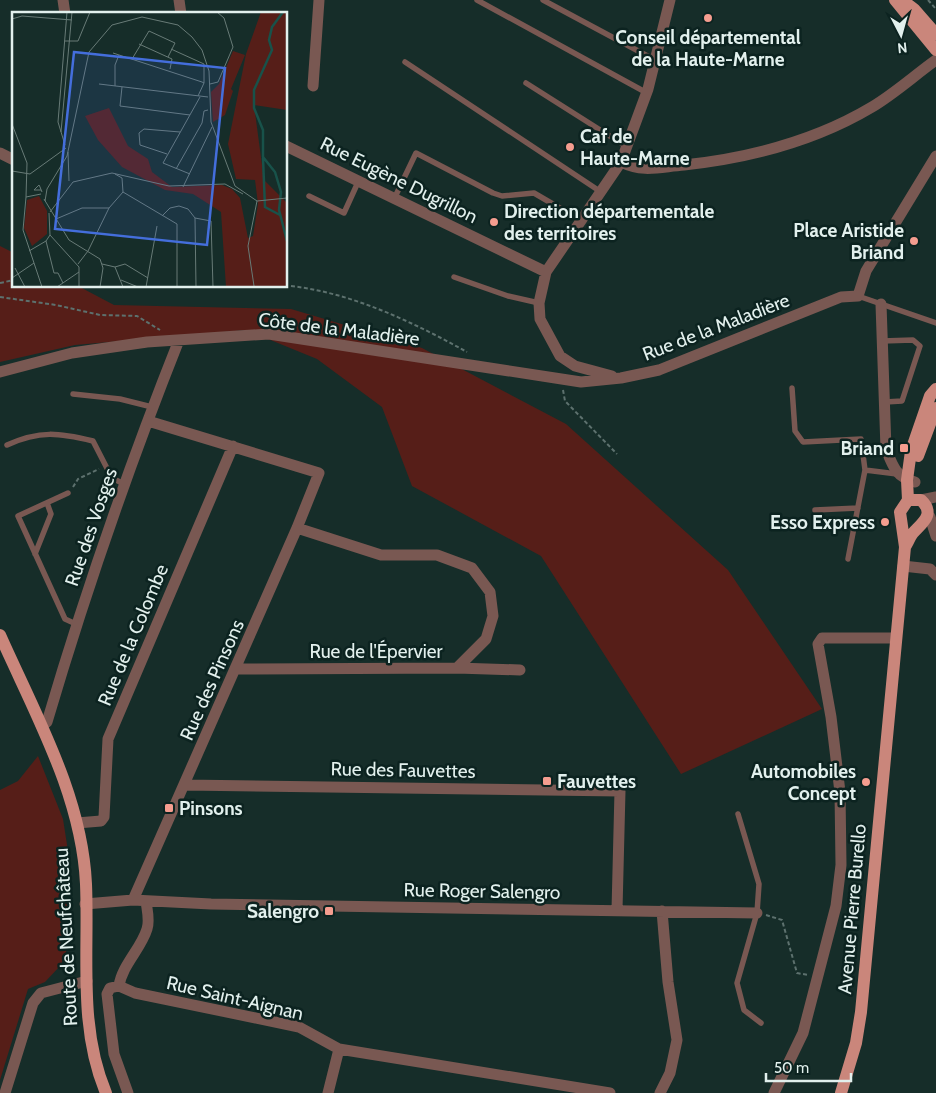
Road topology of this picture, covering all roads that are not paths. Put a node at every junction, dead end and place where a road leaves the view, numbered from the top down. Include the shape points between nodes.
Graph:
1 (319, 0) edge
2 (477, 0) edge
3 (543, 0) edge
4 (670, 0) edge
5 (895, 0) edge
6 (902, 0) edge
7 (936, 34) edge
8 (936, 50) edge
9 (655, 60) junction
10 (936, 60) edge
11 (405, 62) dead end
12 (526, 83) dead end
13 (312, 86) dead end
14 (647, 93) junction
15 (627, 147) junction
16 (288, 149) edge
17 (0, 153) edge
18 (936, 156) edge
19 (12, 159) edge
20 (621, 162) junction
21 (359, 180) junction
22 (601, 192) junction
23 (310, 196) dead end
24 (395, 197) junction
25 (582, 221) junction
26 (546, 272) junction
27 (454, 277) dead end
28 (858, 296) junction
29 (539, 303) junction
30 (881, 304) junction
31 (936, 323) edge
32 (179, 340) junction
33 (882, 341) junction
34 (469, 359) joint
35 (0, 372) edge
36 (621, 378) junction
37 (792, 388) dead end
38 (936, 389) edge
39 (73, 394) dead end
40 (884, 402) junction
41 (152, 407) junction
42 (936, 408) edge
43 (148, 421) junction
44 (7, 445) dead end
45 (233, 446) junction
46 (865, 470) junction
47 (907, 479) junction
48 (124, 484) junction
49 (68, 493) road end
50 (47, 503) junction
51 (858, 508) junction
52 (815, 510) dead end
53 (927, 512) edge
54 (902, 521) junction
55 (297, 528) junction
56 (905, 547) junction
57 (35, 554) junction
58 (848, 559) dead end
59 (903, 566) junction
60 (936, 575) edge
61 (76, 624) junction
62 (0, 635) edge
63 (896, 638) junction
64 (457, 668) junction
65 (236, 670) junction
66 (520, 670) dead end
67 (40, 725) junction
68 (185, 785) junction
69 (738, 814) dead end
70 (78, 823) junction
71 (133, 900) junction
72 (146, 901) junction
73 (85, 904) junction
74 (617, 910) junction
75 (662, 911) junction
76 (757, 912) junction
77 (87, 981) junction
78 (119, 986) junction
79 (761, 1023) dead end
80 (339, 1049) junction
81 (572, 1090) edge
82 (5, 1093) edge
83 (106, 1093) edge
84 (128, 1093) edge
85 (328, 1093) edge
86 (610, 1093) edge
87 (660, 1093) edge
88 (774, 1093) edge
89 (841, 1093) edge

1 - 13 street
2 - 14 lane
3 - 9 lane
4 - 9 street
5 - 8 main road
6 - 7 main road
9 - 14 street
10 - 20 street via 872,107 783,146 710,162 637,170
11 - 22 lane
12 - 15 lane
14 - 15 street
15 - 20 street
16 - 21 street, Rue Eugène Dugrillon
17 - 19 street
18 - 28 street via 866,271
20 - 22 street
21 - 23 lane via 344,213
21 - 24 street, Rue Eugène Dugrillon
22 - 25 street
24 - 25 lane via 416,153 493,193 502,196 534,193
24 - 26 street, Rue Eugène Dugrillon
25 - 26 street
26 - 29 street
27 - 29 lane
28 - 30 lane
28 - 36 street, Rue de la Maladière via 841,297 659,370
29 - 36 street via 540,319 560,356 575,366
30 - 31 lane
30 - 33 street
32 - 34 street, Côte de la Maladière via 270,334
32 - 35 street via 72,353
32 - 41 street, Rue des Vosges
33 - 40 street
33 - 40 lane via 913,340 920,346 902,401
34 - 36 street, Rue de la Maladière via 560,380 581,382
37 - 46 lane via 795,431 803,442 861,439
38 - 47 main road via 930,396 911,452
39 - 41 lane via 120,399
40 - 47 street via 886,449
41 - 43 street, Rue des Vosges
42 - 47 main road
43 - 45 street
43 - 48 street, Rue des Vosges
44 - 48 lane via 24,438 60,433 93,441 112,478
45 - 55 street, Rue des Pinsons via 319,473
45 - 70 street, Rue de la Colombe via 108,739 104,817 101,821
46 - 47 lane
46 - 51 lane
47 - 53 main road
48 - 61 street, Rue des Vosges
49 - 50 lane
50 - 57 lane via 51,514
50 - 57 lane via 18,516
51 - 52 lane
51 - 58 lane
53 - 54 main road via 910,527
53 - 54 main road via 901,507
53 - 56 main road
54 - 56 main road, Avenue Pierre Burello
55 - 64 street, Rue de l'Épervier via 381,555 437,555 472,568 490,592 493,616 486,639
55 - 65 street, Rue des Pinsons
56 - 59 main road, Avenue Pierre Burello
57 - 61 lane via 65,619
59 - 60 street via 930,569
59 - 63 main road, Avenue Pierre Burello
61 - 67 street, Rue des Vosges via 47,722
62 - 67 main road, Route de Neufchâteau
63 - 88 street via 822,638 818,644 840,792 841,865 836,906 803,1033
63 - 89 main road, Avenue Pierre Burello via 861,1012 856,1043
64 - 65 street, Rue de l'Épervier
64 - 66 street
65 - 68 street, Rue des Pinsons
67 - 70 main road, Route de Neufchâteau
68 - 71 street, Rue des Pinsons
68 - 74 street, Rue des Fauvettes via 620,791
69 - 76 lane via 759,884
70 - 73 main road, Route de Neufchâteau via 86,884
71 - 72 street, Rue Roger Salengro
71 - 73 street, Rue Roger Salengro
72 - 74 street, Rue Roger Salengro
72 - 78 street via 148,927 138,951 120,978
73 - 77 main road, Route de Neufchâteau
74 - 75 street, Rue Roger Salengro
75 - 76 street, Rue Roger Salengro
75 - 87 street via 677,1040 670,1073
76 - 79 lane via 737,983 744,1010
77 - 82 street via 41,993 33,1003
77 - 83 main road, Route de Neufchâteau via 91,1041 95,1064
78 - 80 street, Rue Saint-Aignan via 135,993 299,1027
78 - 84 street via 110,988 107,994 114,1054
80 - 81 street, Rue Saint-Aignan
80 - 85 street
81 - 86 street, Rue Saint-Aignan

